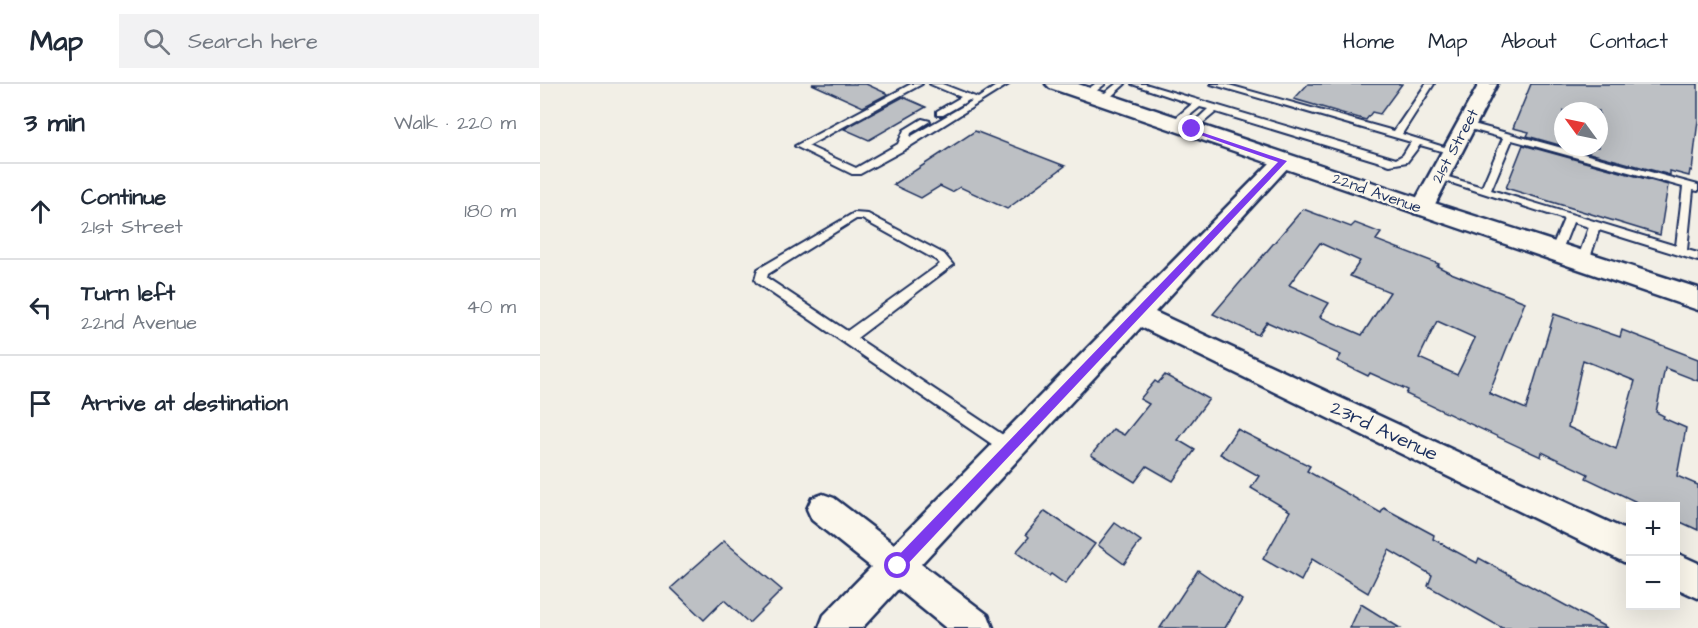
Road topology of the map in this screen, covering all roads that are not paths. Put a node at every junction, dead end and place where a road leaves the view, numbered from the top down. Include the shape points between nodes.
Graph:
1 (918, 84) edge
2 (934, 84) edge
3 (1005, 84) edge
4 (1058, 84) edge
5 (1136, 84) edge
6 (1215, 84) edge
7 (1430, 84) edge
8 (1488, 84) edge
9 (1103, 90) edge
10 (968, 97) junction
11 (979, 101) junction
12 (1199, 103) junction
13 (1215, 108) junction
14 (1255, 108) junction
15 (940, 113) dead end
16 (925, 121) dead end
17 (1466, 124) junction
18 (1183, 126) junction
19 (1396, 135) junction
20 (1509, 136) junction
21 (1417, 141) junction
22 (901, 147) junction
23 (1452, 151) junction
24 (1283, 161) junction
25 (1438, 177) junction
26 (1693, 187) edge
27 (1485, 191) junction
28 (1422, 208) junction
29 (1570, 217) junction
30 (1595, 225) junction
31 (1556, 252) junction
32 (1681, 252) junction
33 (1698, 257) edge
34 (1583, 261) junction
35 (1698, 299) edge
36 (1137, 314) junction
37 (847, 338) junction
38 (1010, 448) junction
39 (823, 509) dead end
40 (1626, 547) edge
41 (898, 566) junction
42 (1680, 572) edge
43 (1698, 581) edge
44 (837, 628) edge
45 (975, 628) edge

1 - 22 lane via 800,146 856,172
2 - 10 lane
3 - 11 lane
4 - 9 street, 22nd Avenue
5 - 12 lane
6 - 14 lane
7 - 19 lane
8 - 17 street, 21st Street
9 - 18 street, 22nd Avenue
10 - 11 lane
10 - 15 lane
11 - 22 lane
12 - 13 lane
12 - 18 lane
13 - 14 lane
13 - 18 lane
14 - 19 lane
14 - 21 lane via 1390,162 1406,160
16 - 22 lane via 907,132
17 - 20 lane
17 - 23 street, 21st Street
18 - 24 street, 22nd Avenue
19 - 21 lane
20 - 26 lane
20 - 27 lane
21 - 23 lane
23 - 25 street, 21st Street
24 - 28 street, 22nd Avenue
24 - 36 street
25 - 27 lane
25 - 28 street, 21st Street
26 - 32 lane
27 - 29 lane
28 - 31 street, 22nd Avenue
29 - 30 lane
29 - 31 lane
30 - 32 lane
30 - 34 lane
31 - 34 street, 22nd Avenue
32 - 33 lane
34 - 35 street, 22nd Avenue
36 - 38 street
36 - 40 street, 23rd Avenue
37 - 37 lane via 946,265 940,257 864,216 854,216 762,272 760,280
37 - 38 lane
38 - 41 street
39 - 41 street
41 - 44 street
41 - 45 street
42 - 43 street

